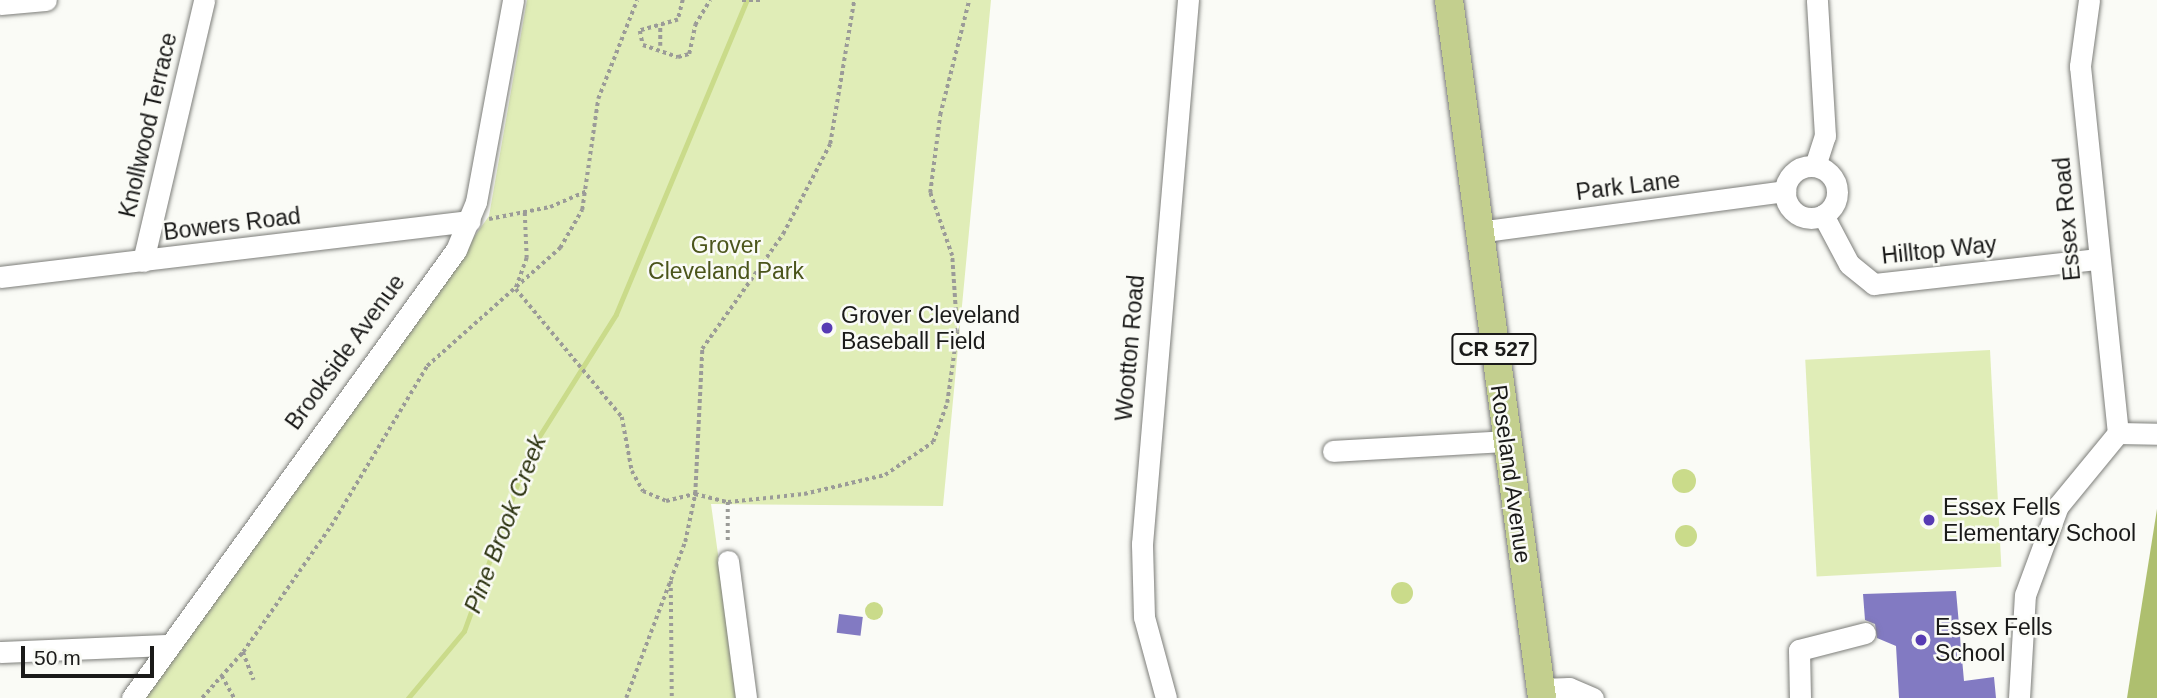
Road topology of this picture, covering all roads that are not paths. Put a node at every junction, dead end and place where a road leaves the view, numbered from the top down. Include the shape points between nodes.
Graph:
1 (46, 0) edge
2 (204, 0) edge
3 (513, 0) edge
4 (1188, 0) edge
5 (1449, 0) edge
6 (1817, 0) edge
7 (2088, 0) edge
8 (0, 4) edge
9 (1815, 166) junction
10 (1785, 191) junction
11 (1823, 215) junction
12 (480, 220) junction
13 (1478, 232) junction
14 (2097, 259) junction
15 (144, 261) junction
16 (0, 276) edge
17 (2118, 433) junction
18 (2157, 434) edge
19 (1507, 441) junction
20 (1333, 451) dead end
21 (728, 561) road end
22 (1865, 633) dead end
23 (167, 645) junction
24 (0, 652) edge
25 (1542, 693) edge
26 (132, 698) edge
27 (746, 698) edge
28 (1166, 698) edge
29 (1593, 698) edge
30 (1801, 698) edge
31 (2019, 698) edge

1 - 8 street
2 - 15 street, Knollwood Terrace
3 - 12 street, Brookside Avenue
4 - 28 street, Wootton Road via 1142,544 1144,617
5 - 13 main road, Roseland Avenue / CR 527
6 - 9 street via 1825,136
7 - 14 street, Essex Road via 2080,66
9 - 10 street via 1795,172
9 - 11 street via 1837,188
10 - 11 street via 1793,211
10 - 13 street, Park Lane
11 - 14 street, Hilltop Way via 1849,264 1874,284
12 - 15 street, Bowers Road
12 - 23 street, Brookside Avenue
13 - 19 main road, Roseland Avenue / CR 527
14 - 17 street, Essex Road
15 - 16 street, Bowers Road
17 - 18 street
17 - 31 street via 2058,506 2025,595
19 - 20 street
19 - 25 main road, Roseland Avenue / CR 527
21 - 27 street
22 - 30 street via 1799,650
23 - 24 street
23 - 26 street, Brookside Avenue
25 - 29 street via 1569,688

